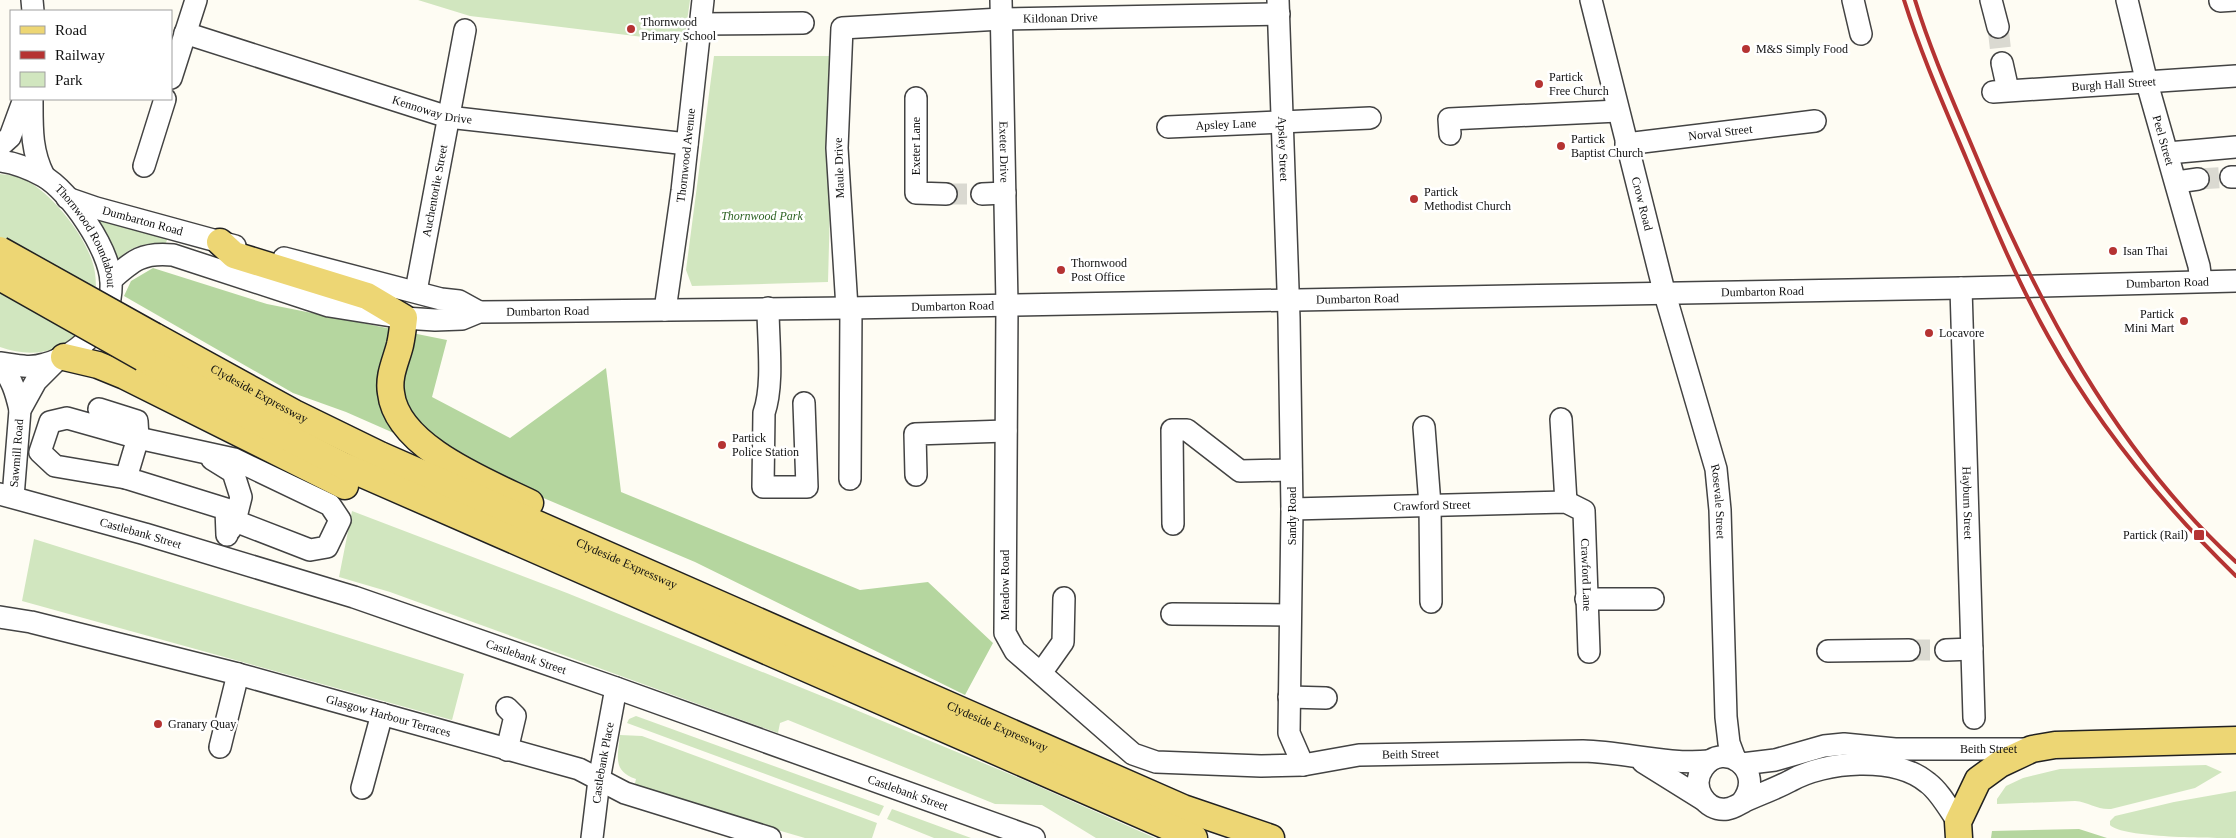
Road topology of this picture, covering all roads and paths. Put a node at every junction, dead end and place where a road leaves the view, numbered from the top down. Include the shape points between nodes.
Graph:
1 (196, 0) edge
2 (703, 0) edge
3 (1592, 0) edge
4 (1853, 0) edge
5 (1991, 0) edge
6 (2127, 0) edge
7 (1278, 7) edge
8 (1001, 10) edge
9 (803, 23) dead end
10 (700, 24) junction
11 (1998, 27) tunnel mouth
12 (842, 28) joint
13 (465, 30) dead end
14 (186, 33) junction
15 (1861, 34) dead end
16 (2002, 63) tunnel mouth
17 (172, 75) edge
18 (2236, 76) edge
19 (2147, 83) junction
20 (916, 98) dead end
21 (24, 100) edge
22 (32, 100) edge
23 (165, 100) edge
24 (1618, 111) junction
25 (448, 117) junction
26 (1370, 118) dead end
27 (1815, 121) dead end
28 (1283, 122) junction
29 (1168, 127) dead end
30 (1450, 134) dead end
31 (687, 144) junction
32 (1626, 144) junction
33 (0, 146) edge
34 (2236, 147) edge
35 (2168, 153) junction
36 (0, 161) edge
37 (144, 166) dead end
38 (44, 176) junction
39 (2198, 179) tunnel mouth
40 (2177, 182) junction
41 (1005, 193) junction
42 (946, 194) tunnel mouth
43 (982, 194) tunnel mouth
44 (67, 198) junction
45 (220, 242) junction
46 (0, 250) edge
47 (0, 277) edge
48 (111, 280) junction
49 (2236, 280) edge
50 (2201, 281) junction
51 (1961, 288) junction
52 (416, 291) junction
53 (1664, 291) junction
54 (1289, 298) junction
55 (1007, 304) junction
56 (849, 307) junction
57 (768, 308) junction
58 (665, 310) junction
59 (479, 312) junction
60 (404, 318) junction
61 (149, 347) junction
62 (61, 358) junction
63 (0, 363) edge
64 (804, 403) dead end
65 (99, 409) dead end
66 (20, 410) junction
67 (1562, 419) dead end
68 (1424, 427) dead end
69 (1006, 430) junction
70 (138, 438) junction
71 (17, 442) junction
72 (203, 453) junction
73 (0, 461) edge
74 (1292, 470) junction
75 (916, 475) dead end
76 (126, 478) junction
77 (850, 479) dead end
78 (7, 495) edge
79 (1569, 503) junction
80 (1430, 506) junction
81 (1292, 509) junction
82 (1173, 524) dead end
83 (231, 528) junction
84 (220, 556) junction
85 (1064, 598) dead end
86 (1586, 599) junction
87 (1652, 599) dead end
88 (1431, 602) dead end
89 (1172, 614) dead end
90 (1290, 615) junction
91 (0, 617) edge
92 (711, 627) junction
93 (1972, 649) junction
94 (1909, 650) tunnel mouth
95 (1946, 650) tunnel mouth
96 (1828, 651) dead end
97 (1589, 652) dead end
98 (829, 653) junction
99 (1041, 673) junction
100 (238, 674) junction
101 (616, 688) junction
102 (1290, 697) junction
103 (1326, 698) dead end
104 (507, 708) dead end
105 (382, 714) junction
106 (1726, 716) junction
107 (1974, 718) dead end
108 (2236, 740) edge
109 (2196, 741) junction
110 (220, 746) dead end
111 (2032, 749) junction
112 (507, 750) junction
113 (1633, 756) junction
114 (2236, 758) edge
115 (1711, 760) junction
116 (1738, 761) junction
117 (1188, 764) joint
118 (1302, 765) junction
119 (599, 780) junction
120 (362, 788) dead end
121 (1704, 800) junction
122 (1742, 802) junction
123 (1958, 830) edge
124 (1031, 837) edge
125 (592, 838) edge
126 (770, 838) edge
127 (1194, 838) edge
128 (1271, 838) edge
129 (1937, 838) edge

1 - 14 street
2 - 10 street, Thornwood Avenue
3 - 24 street, Crow Road
4 - 15 street
5 - 11 street
6 - 19 street, Peel Street
7 - 8 street, Kildonan Drive
7 - 28 street, Apsley Street
8 - 12 street, Kildonan Drive
8 - 41 street, Exeter Drive
9 - 10 street
10 - 31 street, Thornwood Avenue
12 - 56 street, Maule Drive via 837,148
13 - 25 street, Auchentorlie Street
14 - 17 street
14 - 25 street, Kennoway Drive
16 - 19 street, Burgh Hall Street via 2000,91
18 - 19 street, Burgh Hall Street
19 - 35 street, Peel Street
20 - 42 street, Exeter Lane via 916,193
21 - 33 street via 10,136
22 - 38 street via 32,143 36,162
23 - 37 street
24 - 30 street via 1450,119
24 - 32 street, Crow Road
25 - 31 street, Kennoway Drive
25 - 52 street, Auchentorlie Street
26 - 28 street, Apsley Lane
27 - 32 street, Norval Street
28 - 29 street, Apsley Lane
28 - 54 street, Apsley Street
31 - 58 street, Thornwood Avenue
32 - 53 street, Crow Road
34 - 35 street
35 - 40 street, Peel Street
36 - 38 street, Thornwood Roundabout
38 - 44 street, Thornwood Roundabout
39 - 40 street
40 - 50 street, Peel Street via 2200,266
41 - 43 street
41 - 55 street, Exeter Drive
44 - 45 street, Dumbarton Road
44 - 48 street, Thornwood Roundabout via 83,216 99,243
45 - 52 street, Dumbarton Road
45 - 60 main road via 234,255 368,296
46 - 61 main road, Clydeside Expressway, bridge
47 - 61 main road, Clydeside Expressway, bridge
48 - 60 street, Dumbarton Road via 137,259 157,253 173,255 329,306
48 - 62 street, Thornwood Roundabout via 111,294 99,326 84,344
49 - 50 street, Dumbarton Road
50 - 51 street, Dumbarton Road
51 - 53 street, Dumbarton Road
51 - 93 street, Hayburn Street
52 - 59 street, Dumbarton Road via 459,301
53 - 54 street, Dumbarton Road
53 - 106 street, Rosevale Street via 1716,469
54 - 55 street, Dumbarton Road
54 - 74 street, Sandy Road
55 - 56 street, Dumbarton Road
55 - 69 street, Meadow Road
56 - 57 street, Dumbarton Road
56 - 77 street, Maule Drive
57 - 58 street, Dumbarton Road
57 - 64 street via 763,487 807,487
58 - 59 street, Dumbarton Road
59 - 60 street, Dumbarton Road via 462,319
60 - 98 main road via 390,380 390,394 402,421 417,439 452,463 503,490 766,613
61 - 92 main road, Clydeside Expressway via 285,436 344,466
61 - 98 main road, Clydeside Expressway via 354,443
62 - 63 street, Thornwood Roundabout via 34,366
62 - 66 street, Sawmill Road via 36,382
62 - 92 main road via 98,365 125,376 351,489 641,612
63 - 66 street, Sawmill Road via 15,387
65 - 70 street via 137,421
66 - 71 street, Sawmill Road
67 - 79 street
68 - 80 street
69 - 75 street via 915,434
69 - 99 street, Meadow Road via 1005,633 1015,651
70 - 72 street
70 - 76 street
70 - 76 street via 67,418 50,422 40,452 55,466
71 - 73 street
71 - 78 street, Sawmill Road
72 - 83 street via 233,472 242,497
72 - 83 street via 234,459 330,506 340,520 327,547 310,550
74 - 81 street, Sandy Road
74 - 82 street via 1240,471 1186,430 1172,430
76 - 83 street via 226,509
78 - 84 street, Castlebank Street
79 - 80 street, Crawford Street
79 - 86 street, Crawford Lane via 1584,510
80 - 81 street, Crawford Street
80 - 88 street
81 - 90 street, Sandy Road
83 - 84 street
84 - 101 street, Castlebank Street via 354,597
85 - 99 street via 1063,642
86 - 87 street
86 - 97 street, Crawford Lane
89 - 90 street
90 - 102 street, Sandy Road
91 - 100 street, Glasgow Harbour Terraces
92 - 127 main road, Clydeside Expressway
93 - 95 street
93 - 107 street, Hayburn Street
94 - 96 street
98 - 128 main road, Clydeside Expressway via 1183,808
99 - 117 street, Meadow Road via 1133,754 1156,762
100 - 105 street, Glasgow Harbour Terraces
100 - 110 street
101 - 119 street, Castlebank Place
101 - 124 street, Castlebank Street
102 - 103 street
102 - 118 street, Sandy Road via 1289,734
104 - 112 street via 515,716
105 - 112 street, Glasgow Harbour Terraces
105 - 120 street
106 - 115 street, Rosevale Street
106 - 116 street, Rosevale Street via 1729,743
108 - 109 main road, Beith Street
109 - 111 main road, Beith Street via 2055,745
109 - 114 main road
111 - 116 street, Beith Street via 1895,749 1844,744 1824,746 1775,760
111 - 123 main road via 2000,764 1978,780
112 - 119 street, Glasgow Harbour Terraces via 579,769
113 - 115 street, Beith Street via 1685,763
113 - 118 street, Beith Street via 1585,751 1359,755
113 - 121 street, Beith Street
115 - 116 street, Beith Street via 1726,757
115 - 121 street via 1699,776
116 - 122 street via 1750,779 1750,788
117 - 118 street, Beith Street
119 - 125 street, Castlebank Place
119 - 126 street, Glasgow Harbour Terraces via 625,793
121 - 122 street, Beith Street via 1711,806 1724,809
122 - 123 street, Beith Street via 1810,772 1848,764 1901,769 1929,783
123 - 129 main road

